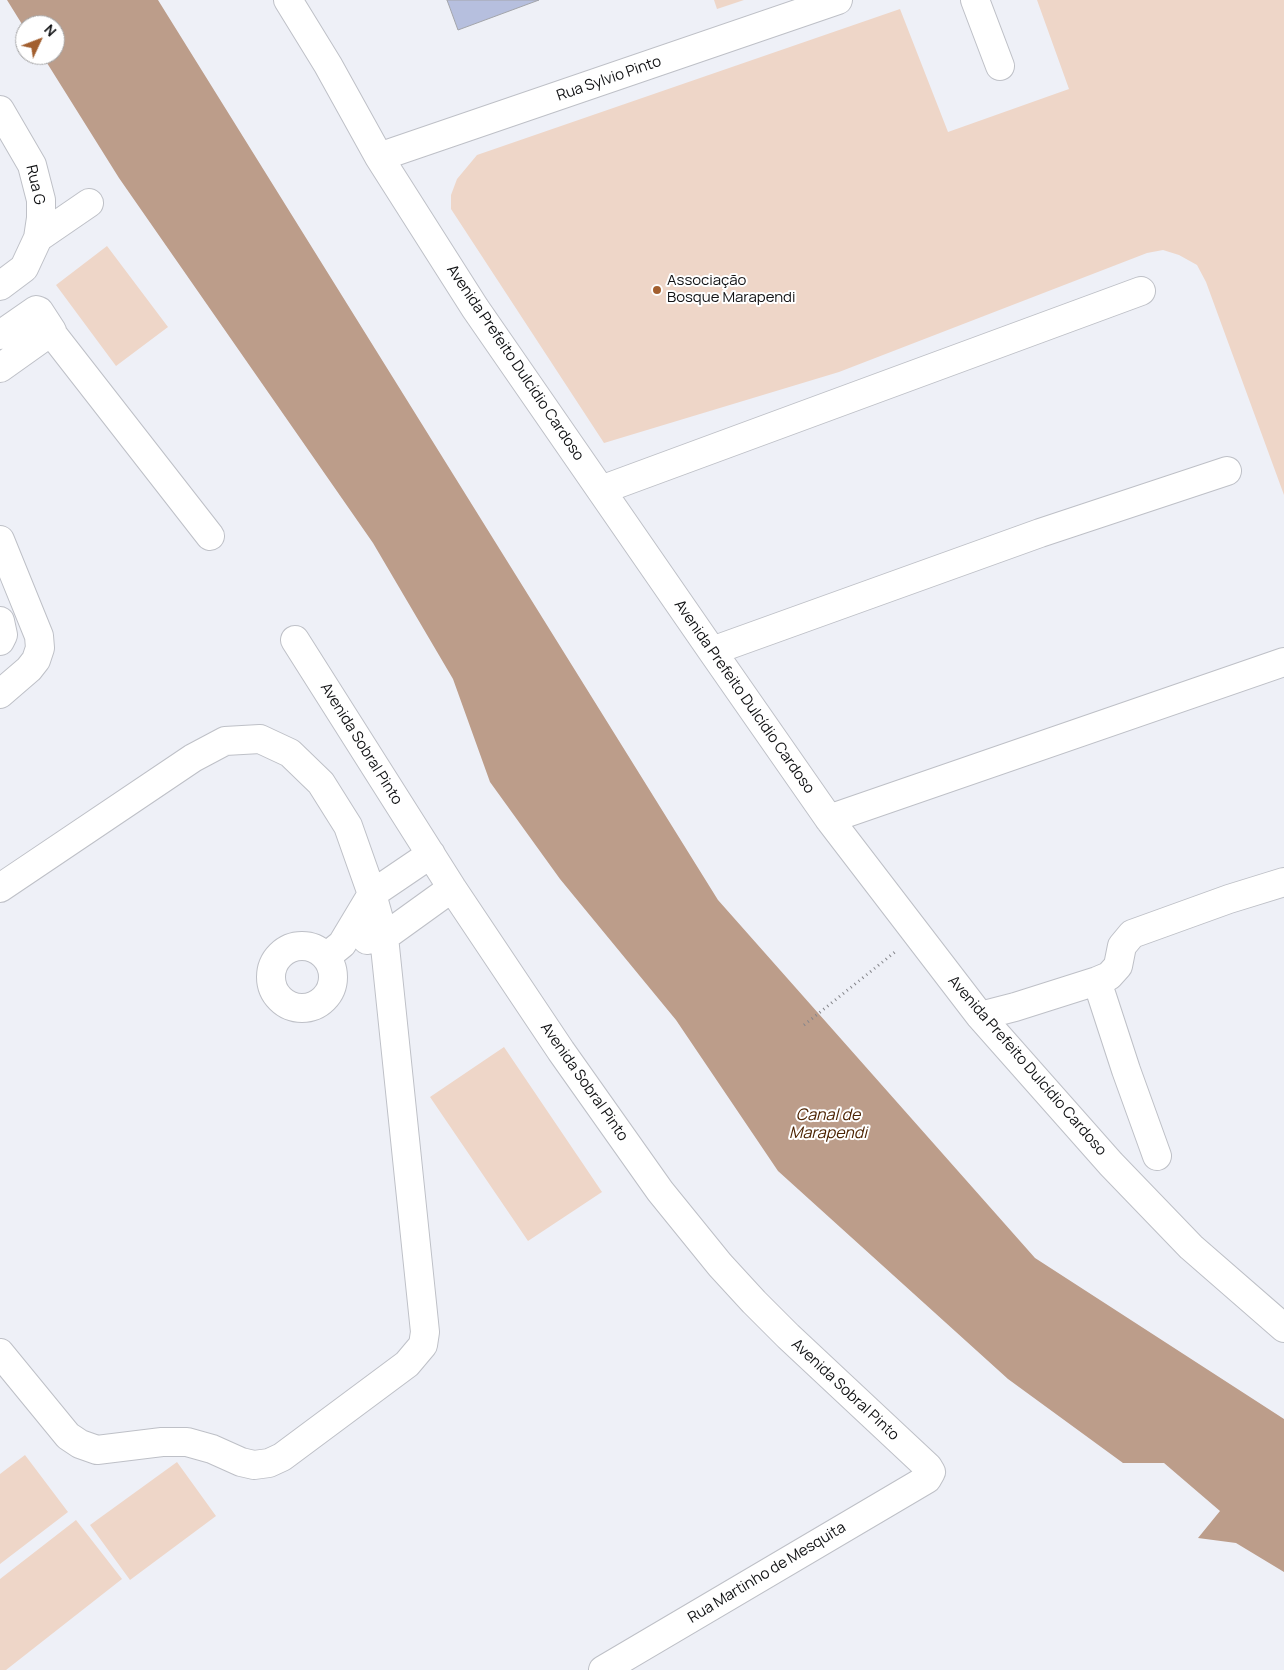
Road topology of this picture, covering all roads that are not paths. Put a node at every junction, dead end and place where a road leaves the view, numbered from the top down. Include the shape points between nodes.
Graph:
1 (288, 0) edge
2 (838, 0) edge
3 (975, 0) edge
4 (1000, 66) dead end
5 (0, 110) edge
6 (379, 158) junction
7 (89, 203) dead end
8 (38, 238) junction
9 (0, 286) edge
10 (1141, 292) dead end
11 (51, 332) junction
12 (0, 335) edge
13 (0, 368) edge
14 (1228, 470) dead end
15 (602, 490) junction
16 (210, 536) dead end
17 (0, 540) edge
18 (0, 621) edge
19 (295, 640) dead end
20 (0, 641) edge
21 (712, 651) junction
22 (1284, 662) edge
23 (0, 694) edge
24 (829, 819) junction
25 (431, 854) junction
26 (1284, 882) edge
27 (0, 888) edge
28 (452, 888) junction
29 (372, 894) junction
30 (384, 937) junction
31 (1097, 981) junction
32 (980, 1016) junction
33 (1157, 1156) dead end
34 (1284, 1328) edge
35 (2, 1359) edge
36 (930, 1476) joint
37 (603, 1670) edge

1 - 6 street, Avenida Prefeito Dulcídio Cardoso
2 - 6 street, Rua Sylvio Pinto
3 - 4 street
5 - 8 street, Rua G via 32,165 41,200
6 - 15 street, Avenida Prefeito Dulcídio Cardoso via 475,308
7 - 8 street
8 - 9 street via 24,268
10 - 15 street
11 - 12 street via 36,310
11 - 13 street
11 - 16 street
14 - 21 street via 1040,533
15 - 21 street, Avenida Prefeito Dulcídio Cardoso
17 - 23 street via 39,636 40,648 29,669
18 - 20 street
19 - 25 street, Avenida Sobral Pinto
21 - 24 street, Avenida Prefeito Dulcídio Cardoso
22 - 24 street
24 - 32 street, Avenida Prefeito Dulcídio Cardoso
25 - 28 street, Avenida Sobral Pinto
25 - 29 street
26 - 31 street via 1132,934 1122,946 1118,966 1109,976
27 - 29 street via 193,758 225,741 260,739 290,753 321,783 348,826
28 - 30 street
28 - 36 street, Avenida Sobral Pinto via 588,1090 660,1191 720,1265 788,1336 928,1467
29 - 30 street
29 - 30 street via 334,950
30 - 35 street via 425,1332 423,1345 407,1364 282,1457 254,1465 187,1442 97,1450 80,1444 68,1436
31 - 32 street
31 - 33 street
32 - 34 street, Avenida Prefeito Dulcídio Cardoso via 1172,1228
36 - 37 street, Rua Martinho de Mesquita

